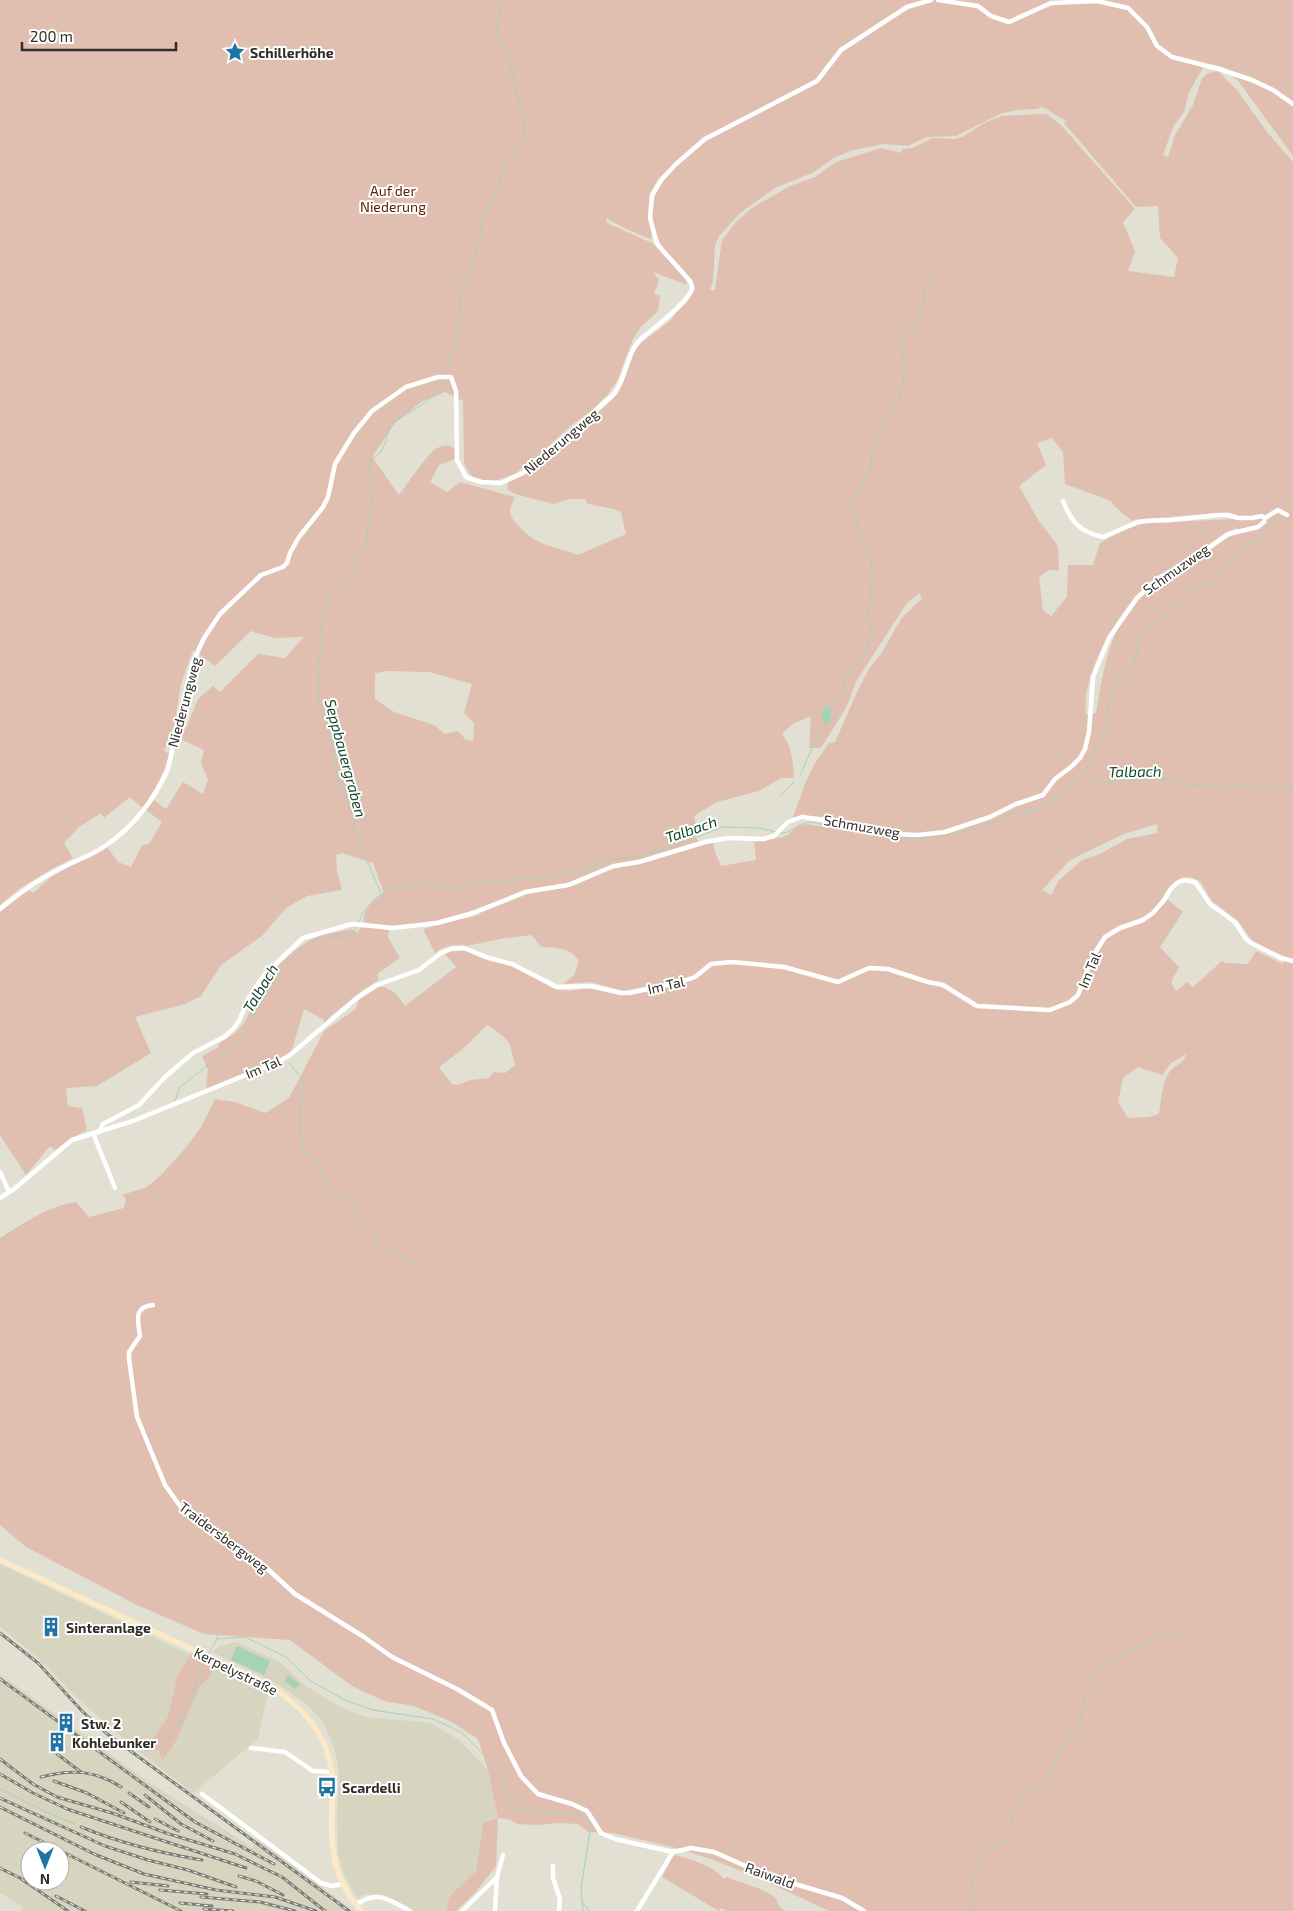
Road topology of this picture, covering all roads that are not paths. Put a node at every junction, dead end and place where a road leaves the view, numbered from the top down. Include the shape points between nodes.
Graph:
1 (930, 0) edge
2 (938, 0) edge
3 (1293, 104) edge
4 (650, 241) dead end
5 (657, 244) junction
6 (1064, 501) dead end
7 (1288, 514) dead end
8 (1265, 518) junction
9 (788, 822) joint
10 (0, 909) edge
11 (1293, 961) edge
12 (96, 1133) junction
13 (0, 1172) edge
14 (115, 1188) dead end
15 (9, 1192) junction
16 (0, 1198) edge
17 (153, 1305) dead end
18 (0, 1560) edge
19 (457, 1689) joint
20 (251, 1748) dead end
21 (332, 1772) junction
22 (202, 1794) dead end
23 (673, 1852) junction
24 (503, 1855) dead end
25 (553, 1866) dead end
26 (497, 1877) junction
27 (342, 1884) junction
28 (356, 1905) junction
29 (362, 1911) edge
30 (410, 1911) edge
31 (462, 1911) edge
32 (495, 1911) edge
33 (559, 1911) edge
34 (637, 1911) edge
35 (864, 1911) edge

1 - 5 street, Niederungweg via 908,7 873,28 841,50 817,81 705,139 676,164 652,195 650,218
2 - 3 street via 978,6 1009,22 1051,3 1097,1 1128,8 1147,27 1157,46 1172,56 1252,80
4 - 5 street, Niederungweg
5 - 10 street, Niederungweg via 690,281 691,292 665,321 638,342 620,387 614,394 522,473 501,483 466,477 457,460 456,391 451,377 438,377 406,387 372,411 335,464 328,497 299,537 287,563 261,575 220,614 204,638 192,664 168,769 141,814 103,848 53,872
6 - 8 street via 1081,529 1103,538 1146,520 1228,515
7 - 8 street via 1278,510
8 - 9 street, Schmuzweg via 1260,526 1228,534 1159,578 1136,598 1109,638 1093,677 1085,748 1080,758 1055,779 1043,795 945,832 894,834 802,817
9 - 12 street, Im Tal via 774,836 764,839 728,838 704,842 639,862 614,866 568,886 526,892 473,913 437,922 393,928 352,924 303,938 264,974 234,1028 193,1053 165,1076 139,1105 103,1124
11 - 12 street, Im Tal via 1257,947 1246,939 1235,922 1210,904 1196,882 1184,880 1177,883 1144,920 1105,937 1093,956 1078,995 1050,1010 977,1006 943,985 878,968 862,970 838,982 784,967 720,962 681,982 630,992 592,986 564,988 512,964 464,948 451,949 419,970 370,989 280,1061
12 - 14 street
12 - 15 street, Im Tal via 72,1140
13 - 15 street
15 - 16 street, Im Tal
17 - 19 street, Traidersbergweg via 144,1306 139,1312 140,1336 129,1352 132,1387 148,1445 165,1485 180,1506 220,1538 260,1562 295,1594 392,1657
18 - 21 main road, Kerpelystraße via 284,1694 299,1707 319,1736
19 - 23 street, Raiwald via 492,1710 521,1776 538,1794 587,1811 601,1833
20 - 21 street via 285,1752 313,1771
21 - 27 main road, Kerpelystraße via 331,1842
22 - 27 street via 321,1883
23 - 34 street
23 - 35 street, Raiwald via 691,1848 714,1852 768,1876 842,1898
24 - 26 street
25 - 33 street
26 - 31 street
26 - 32 street
27 - 28 main road, Kerpelystraße
28 - 29 main road, Kerpelystraße
28 - 30 street via 375,1896

